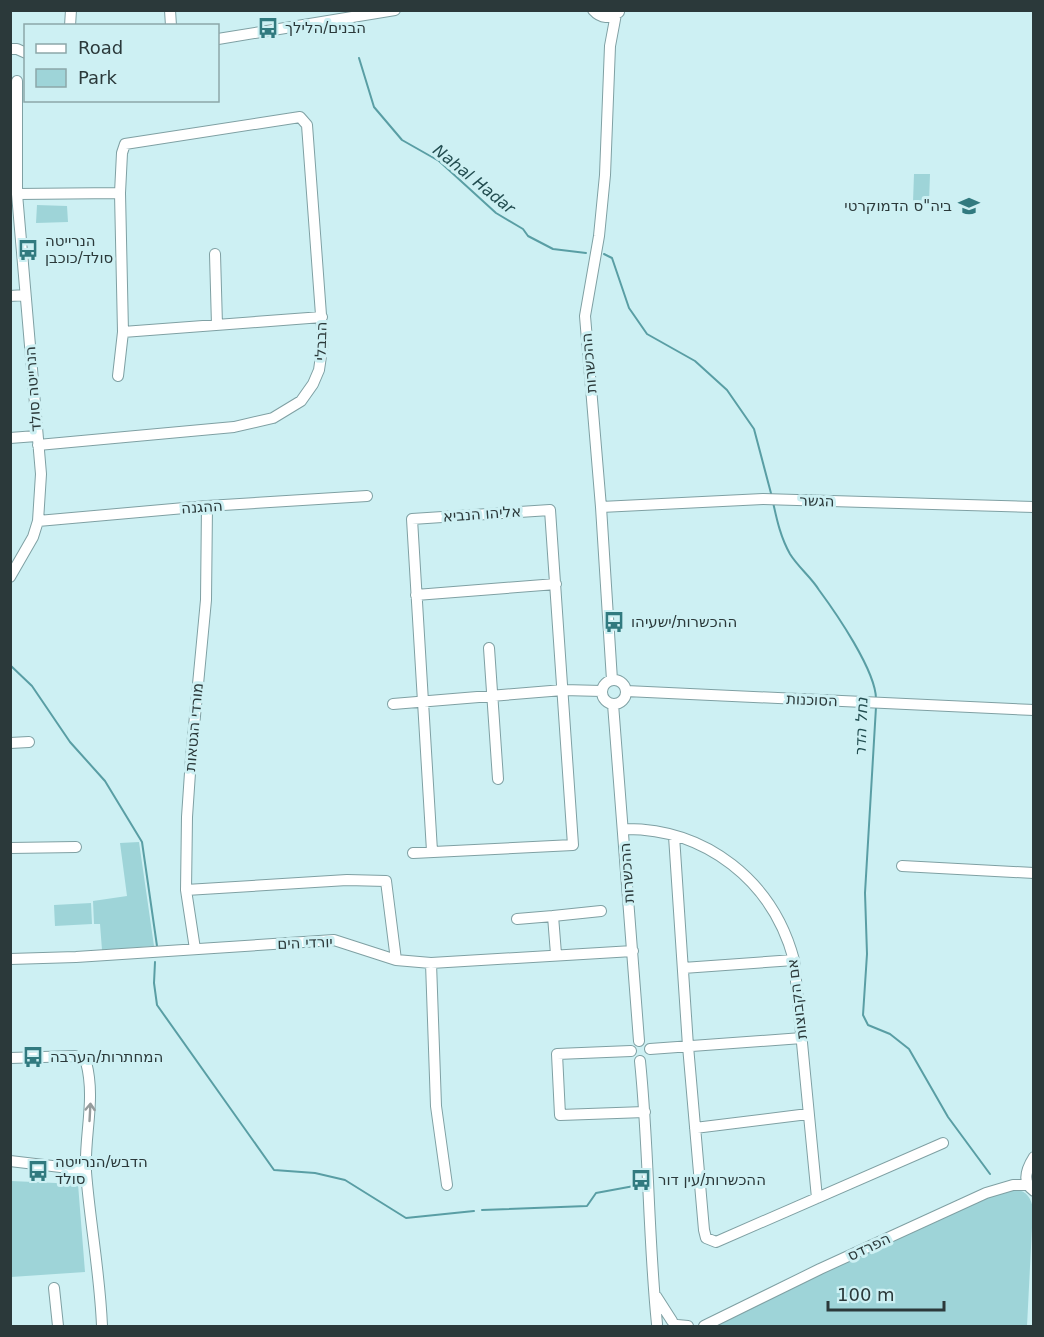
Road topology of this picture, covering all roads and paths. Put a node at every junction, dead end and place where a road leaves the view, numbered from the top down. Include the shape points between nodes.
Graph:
1 (395, 10) edge
2 (618, 13) edge
3 (597, 14) edge
4 (219, 39) edge
5 (610, 46) junction
6 (18, 80) edge
7 (14, 122) edge
8 (120, 193) junction
9 (17, 194) junction
10 (215, 254) dead end
11 (25, 295) junction
12 (10, 296) edge
13 (322, 318) junction
14 (217, 325) junction
15 (123, 332) junction
16 (118, 376) dead end
17 (10, 438) edge
18 (37, 440) junction
19 (367, 496) dead end
20 (207, 506) junction
21 (601, 507) junction
22 (1034, 507) edge
23 (38, 521) junction
24 (10, 577) edge
25 (556, 584) junction
26 (416, 595) junction
27 (489, 648) dead end
28 (612, 680) junction
29 (563, 690) junction
30 (602, 691) junction
31 (626, 691) junction
32 (492, 696) junction
33 (423, 702) junction
34 (393, 704) dead end
35 (613, 704) junction
36 (1034, 710) edge
37 (29, 742) dead end
38 (10, 743) edge
39 (498, 779) dead end
40 (624, 829) junction
41 (674, 836) junction
42 (76, 847) dead end
43 (10, 849) edge
44 (432, 851) junction
45 (413, 853) dead end
46 (902, 866) dead end
47 (1034, 873) edge
48 (186, 890) junction
49 (601, 911) dead end
50 (553, 916) junction
51 (517, 919) dead end
52 (195, 949) junction
53 (633, 951) junction
54 (556, 954) junction
55 (10, 959) edge
56 (396, 960) junction
57 (794, 960) junction
58 (431, 963) junction
59 (683, 968) junction
60 (802, 1038) junction
61 (639, 1041) junction
62 (688, 1046) junction
63 (651, 1049) junction
64 (631, 1052) junction
65 (10, 1058) edge
66 (640, 1061) junction
67 (645, 1112) junction
68 (808, 1114) junction
69 (695, 1128) junction
70 (943, 1143) dead end
71 (1032, 1158) edge
72 (10, 1161) edge
73 (86, 1170) junction
74 (447, 1185) dead end
75 (1001, 1187) junction
76 (1032, 1190) edge
77 (817, 1198) junction
78 (54, 1288) dead end
79 (656, 1296) junction
80 (657, 1325) edge
81 (681, 1325) edge
82 (46, 1326) edge
83 (58, 1326) edge
84 (102, 1326) edge
85 (705, 1326) edge

1 - 4 street
2 - 3 street via 606,18
2 - 5 street, ההכשרות
3 - 5 street, ההכשרות
5 - 21 street, ההכשרות via 605,175 585,316
6 - 7 street, הנרייטה סולד
7 - 9 street, הנרייטה סולד
8 - 9 street
8 - 13 street, הבבלי via 125,144 300,117 307,125
8 - 15 street
9 - 11 street, הנרייטה סולד
10 - 14 street
11 - 12 street
11 - 18 street, הנרייטה סולד
13 - 14 street
13 - 18 street, הבבלי via 320,370 301,401 273,418 234,427
14 - 15 street
15 - 16 street
17 - 18 street, הבבלי
18 - 23 street, הנרייטה סולד via 41,474
19 - 20 street, ההגנה
20 - 23 street, ההגנה
20 - 48 street, מורדי הגטאות via 206,600 190,758
21 - 22 street, הגשר via 763,499
21 - 28 street, ההכשרות
23 - 24 street, הנרייטה סולד
25 - 26 street
25 - 26 street, אליהו הנביא via 550,510 412,519
25 - 29 street, אליהו הנביא
26 - 33 street, אליהו הנביא
27 - 32 street
28 - 30 street via 604,684
28 - 31 street via 620,681
29 - 30 street
29 - 32 street
29 - 44 street, אליהו הנביא via 573,845
30 - 35 street via 606,701
31 - 35 street via 624,699
31 - 36 street, הסוכנות
32 - 33 street
32 - 39 street
33 - 34 street
33 - 44 street, אליהו הנביא
35 - 40 street, ההכשרות
37 - 38 street
40 - 41 street, אם הקבוצות via 640,828
40 - 53 street, ההכשרות
41 - 57 street, אם הקבוצות via 711,850 747,877 773,909
41 - 59 street
42 - 43 street
44 - 45 street
46 - 47 street
48 - 52 street, מורדי הגטאות
48 - 56 street via 386,881
49 - 50 street
50 - 51 street
50 - 54 street
52 - 55 street, יורדי הים
52 - 56 street, יורדי הים via 334,940
53 - 54 street, יורדי הים
53 - 61 street, ההכשרות
54 - 58 street, יורדי הים
56 - 58 street, יורדי הים
57 - 59 street
57 - 60 street, אם הקבוצות
58 - 74 street via 436,1106
59 - 62 street
60 - 62 street
60 - 68 street, אם הקבוצות
61 - 63 street
61 - 64 street
62 - 63 street
62 - 69 street
63 - 66 street via 647,1058
64 - 66 street
64 - 67 street via 557,1054 560,1114
73 -> 65 street via 91,1092 86,1062 75,1056
66 - 67 street
67 - 79 street
68 - 69 street
68 - 77 street, אם הקבוצות
69 - 77 street via 706,1238 716,1242
70 - 77 street
71 - 75 street, הפרדס
71 - 76 street via 1026,1175
72 - 73 street
73 - 84 street
75 - 76 street, הפרדס via 1018,1184
75 - 85 street, הפרדס
78 - 83 street
79 - 80 street
79 - 81 street
80 - 81 street, הפרדס via 664,1320
81 - 85 street, הפרדס
82 - 83 street

